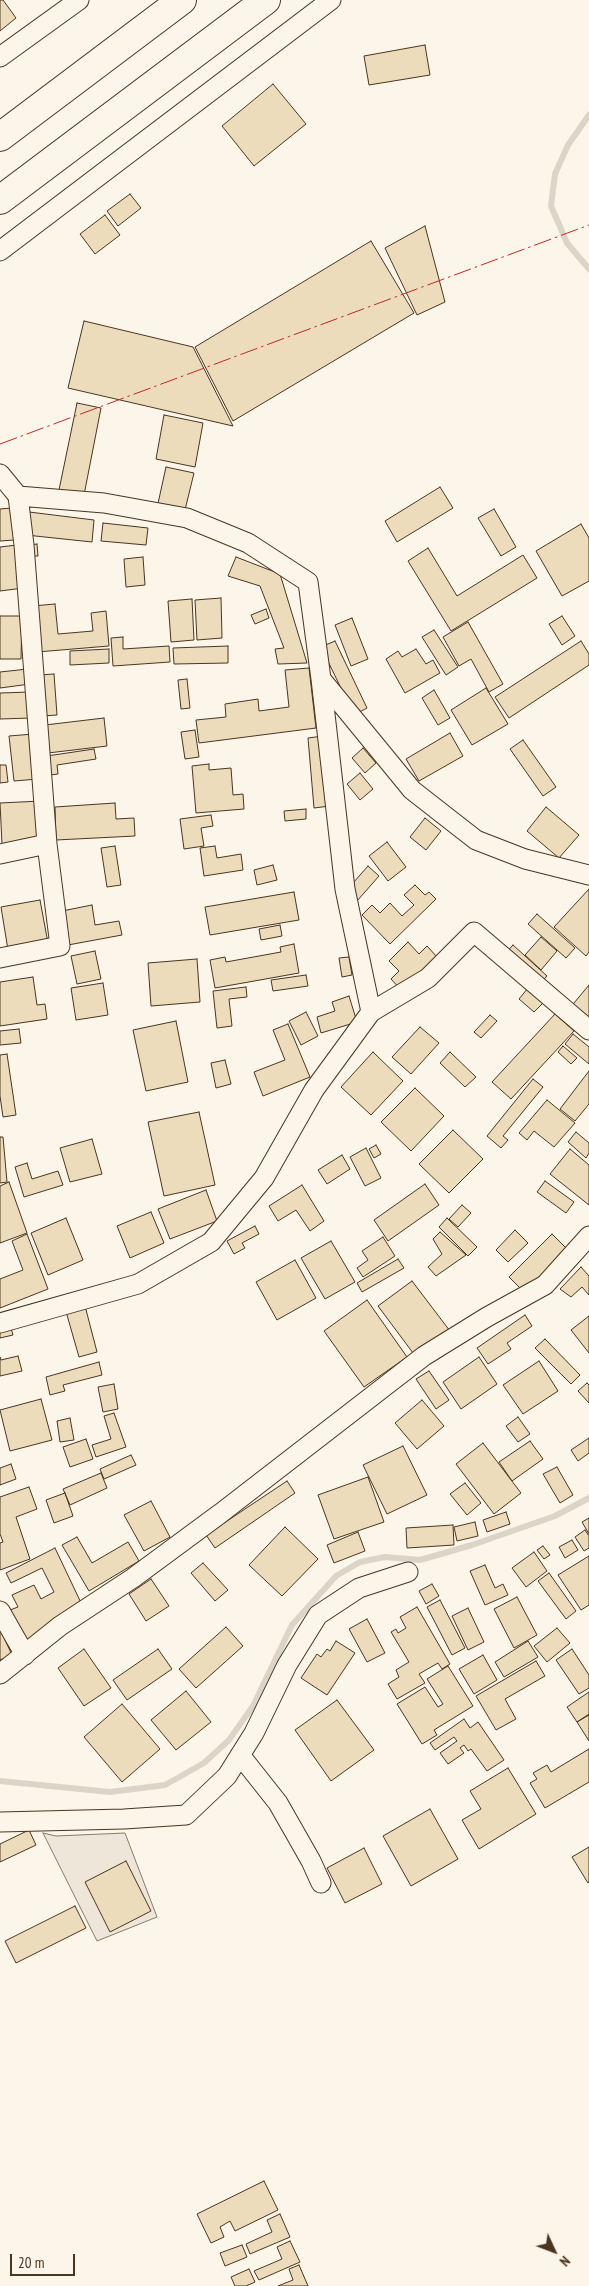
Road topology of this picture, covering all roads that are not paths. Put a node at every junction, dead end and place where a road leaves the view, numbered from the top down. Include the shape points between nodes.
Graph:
1 (79, 0) edge
2 (182, 0) edge
3 (266, 0) edge
4 (331, 0) edge
5 (0, 57) edge
6 (0, 137) edge
7 (0, 200) edge
8 (0, 252) edge
9 (0, 474) edge
10 (18, 496) junction
11 (321, 679) junction
12 (47, 844) junction
13 (0, 854) edge
14 (589, 875) edge
15 (0, 958) edge
16 (371, 1012) junction
17 (589, 1030) edge
18 (589, 1236) edge
19 (0, 1323) edge
20 (408, 1572) dead end
21 (0, 1611) edge
22 (25, 1655) junction
23 (0, 1674) edge
24 (240, 1756) junction
25 (0, 1822) edge
26 (321, 1883) dead end

1 - 5 street
2 - 6 main road
3 - 7 main road
4 - 8 street
9 - 10 street
10 - 11 street via 104,504 186,518 248,543 308,582
10 - 12 street
11 - 14 street via 412,790 476,840 525,859
11 - 16 street via 345,889
12 - 13 street
12 - 15 street via 60,946
16 - 17 street via 428,978 474,932
16 - 19 street via 314,1090 264,1178 212,1242 138,1284
18 - 22 street via 545,1285 424,1356 213,1519 133,1578 60,1626
20 - 24 street via 359,1588 318,1614
21 - 22 street
22 - 23 street
24 - 25 street via 228,1776 186,1815
24 - 26 street via 278,1803

